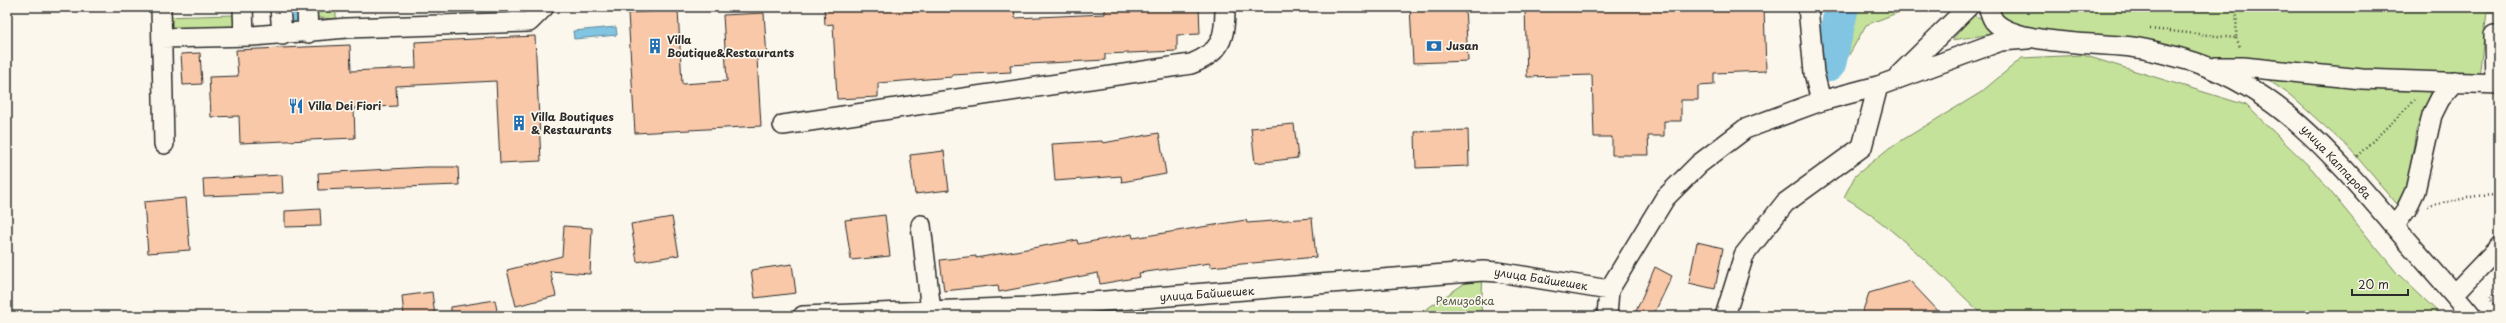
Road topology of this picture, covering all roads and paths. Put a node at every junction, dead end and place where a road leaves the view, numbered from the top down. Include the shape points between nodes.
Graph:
1 (161, 7) edge
2 (243, 7) edge
3 (280, 7) edge
4 (307, 7) edge
5 (544, 7) edge
6 (1225, 7) edge
7 (1808, 7) edge
8 (1968, 7) edge
9 (1991, 14) edge
10 (308, 33) junction
11 (282, 35) junction
12 (2499, 35) edge
13 (244, 36) junction
14 (162, 38) junction
15 (2039, 38) junction
16 (2210, 67) junction
17 (2434, 81) junction
18 (1886, 82) junction
19 (2455, 82) junction
20 (2497, 84) edge
21 (1821, 101) junction
22 (782, 125) dead end
23 (164, 144) dead end
24 (2352, 161) dead end
25 (2499, 194) edge
26 (2406, 210) junction
27 (921, 225) dead end
28 (2394, 226) junction
29 (2499, 247) edge
30 (2499, 288) edge
31 (1609, 290) junction
32 (2454, 294) junction
33 (2499, 308) edge
34 (931, 311) junction
35 (803, 316) edge
36 (1607, 316) edge
37 (1725, 316) edge
38 (2472, 316) edge

1 - 14 street
2 - 13 street
3 - 11 street
4 - 10 street
5 - 10 street via 529,22 347,28
6 - 22 street via 1225,32 1218,46 1206,58 1191,64
7 - 21 street via 1814,73
8 - 9 street, улица Каппарова
8 - 18 street
9 - 15 street, улица Каппарова via 2010,30
10 - 11 street
11 - 13 street
12 - 20 street via 2494,35
13 - 14 street
14 - 23 street
15 - 16 street, улица Каппарова via 2132,47
15 - 18 street via 2001,41
16 - 17 street via 2243,67 2362,78
16 - 28 street, улица Каппарова via 2273,102 2301,124 2346,170
17 - 19 street
17 - 24 path
18 - 21 street
18 - 37 street via 1862,147 1785,203 1744,255
19 - 20 street
19 - 26 street via 2440,99 2432,114 2414,191
21 - 31 street via 1745,129 1699,164 1665,198
25 - 26 path
26 - 28 street
27 - 34 street
28 - 32 street, улица Каппарова
29 - 32 street
30 - 33 path via 2490,299
31 - 34 street, улица Байшешек via 1483,271 1030,307
31 - 36 street
32 - 38 street, улица Каппарова
34 - 35 street, улица Байшешек

